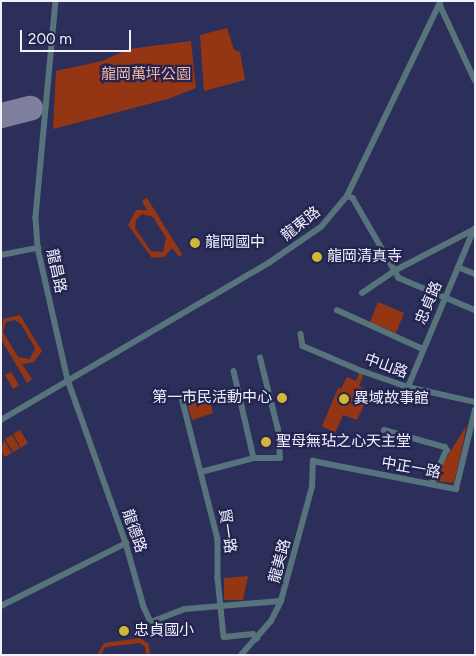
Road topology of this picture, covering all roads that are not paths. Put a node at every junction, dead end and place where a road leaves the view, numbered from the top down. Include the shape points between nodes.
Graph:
1 (56, 1) edge
2 (440, 3) edge
3 (475, 80) edge
4 (347, 196) junction
5 (474, 229) edge
6 (38, 248) junction
7 (1, 255) edge
8 (458, 267) junction
9 (396, 270) junction
10 (475, 274) edge
11 (362, 293) dead end
12 (445, 297) junction
13 (337, 310) dead end
14 (475, 310) edge
15 (301, 334) dead end
16 (423, 349) junction
17 (260, 358) dead end
18 (234, 371) dead end
19 (68, 380) junction
20 (408, 387) junction
21 (182, 398) dead end
22 (475, 402) edge
23 (475, 410) edge
24 (1, 420) edge
25 (384, 430) dead end
26 (254, 458) junction
27 (313, 462) joint
28 (201, 472) junction
29 (432, 483) junction
30 (126, 543) junction
31 (281, 601) junction
32 (221, 605) junction
33 (1, 606) edge
34 (257, 638) junction
35 (241, 655) edge

1 - 6 street, 龍昌路 via 41,164
2 - 3 street
2 - 4 street, 龍東路
4 - 9 street via 353,198
4 - 19 street, 龍東路 via 321,227 298,244
5 - 8 street, 忠貞路
5 - 9 street
6 - 7 street
6 - 19 street, 龍昌路
8 - 10 street
8 - 12 street, 忠貞路
9 - 11 street
9 - 12 street via 399,278
12 - 14 street
12 - 16 street, 忠貞路
13 - 16 street
15 - 20 street, 中山路 via 303,346
16 - 20 street, 忠貞路
17 - 26 street via 278,430 280,458
18 - 26 street
19 - 24 street, 龍東路
19 - 30 street, 龍德路
20 - 22 street, 中山路
21 - 28 street, 貿一路
23 - 29 street, 中正一路 via 457,487 453,489
25 - 29 street via 445,446 447,450
26 - 28 street
27 - 29 street, 中正一路
27 - 31 street, 龍美路 via 312,487
28 - 32 street, 貿一路 via 218,539
30 - 32 street, 龍德路 via 151,622 185,609
30 - 33 street
31 - 32 street
31 - 34 street, 龍美路
32 - 34 street, 貿一路 via 224,637 253,634
34 - 35 street, 龍美路

